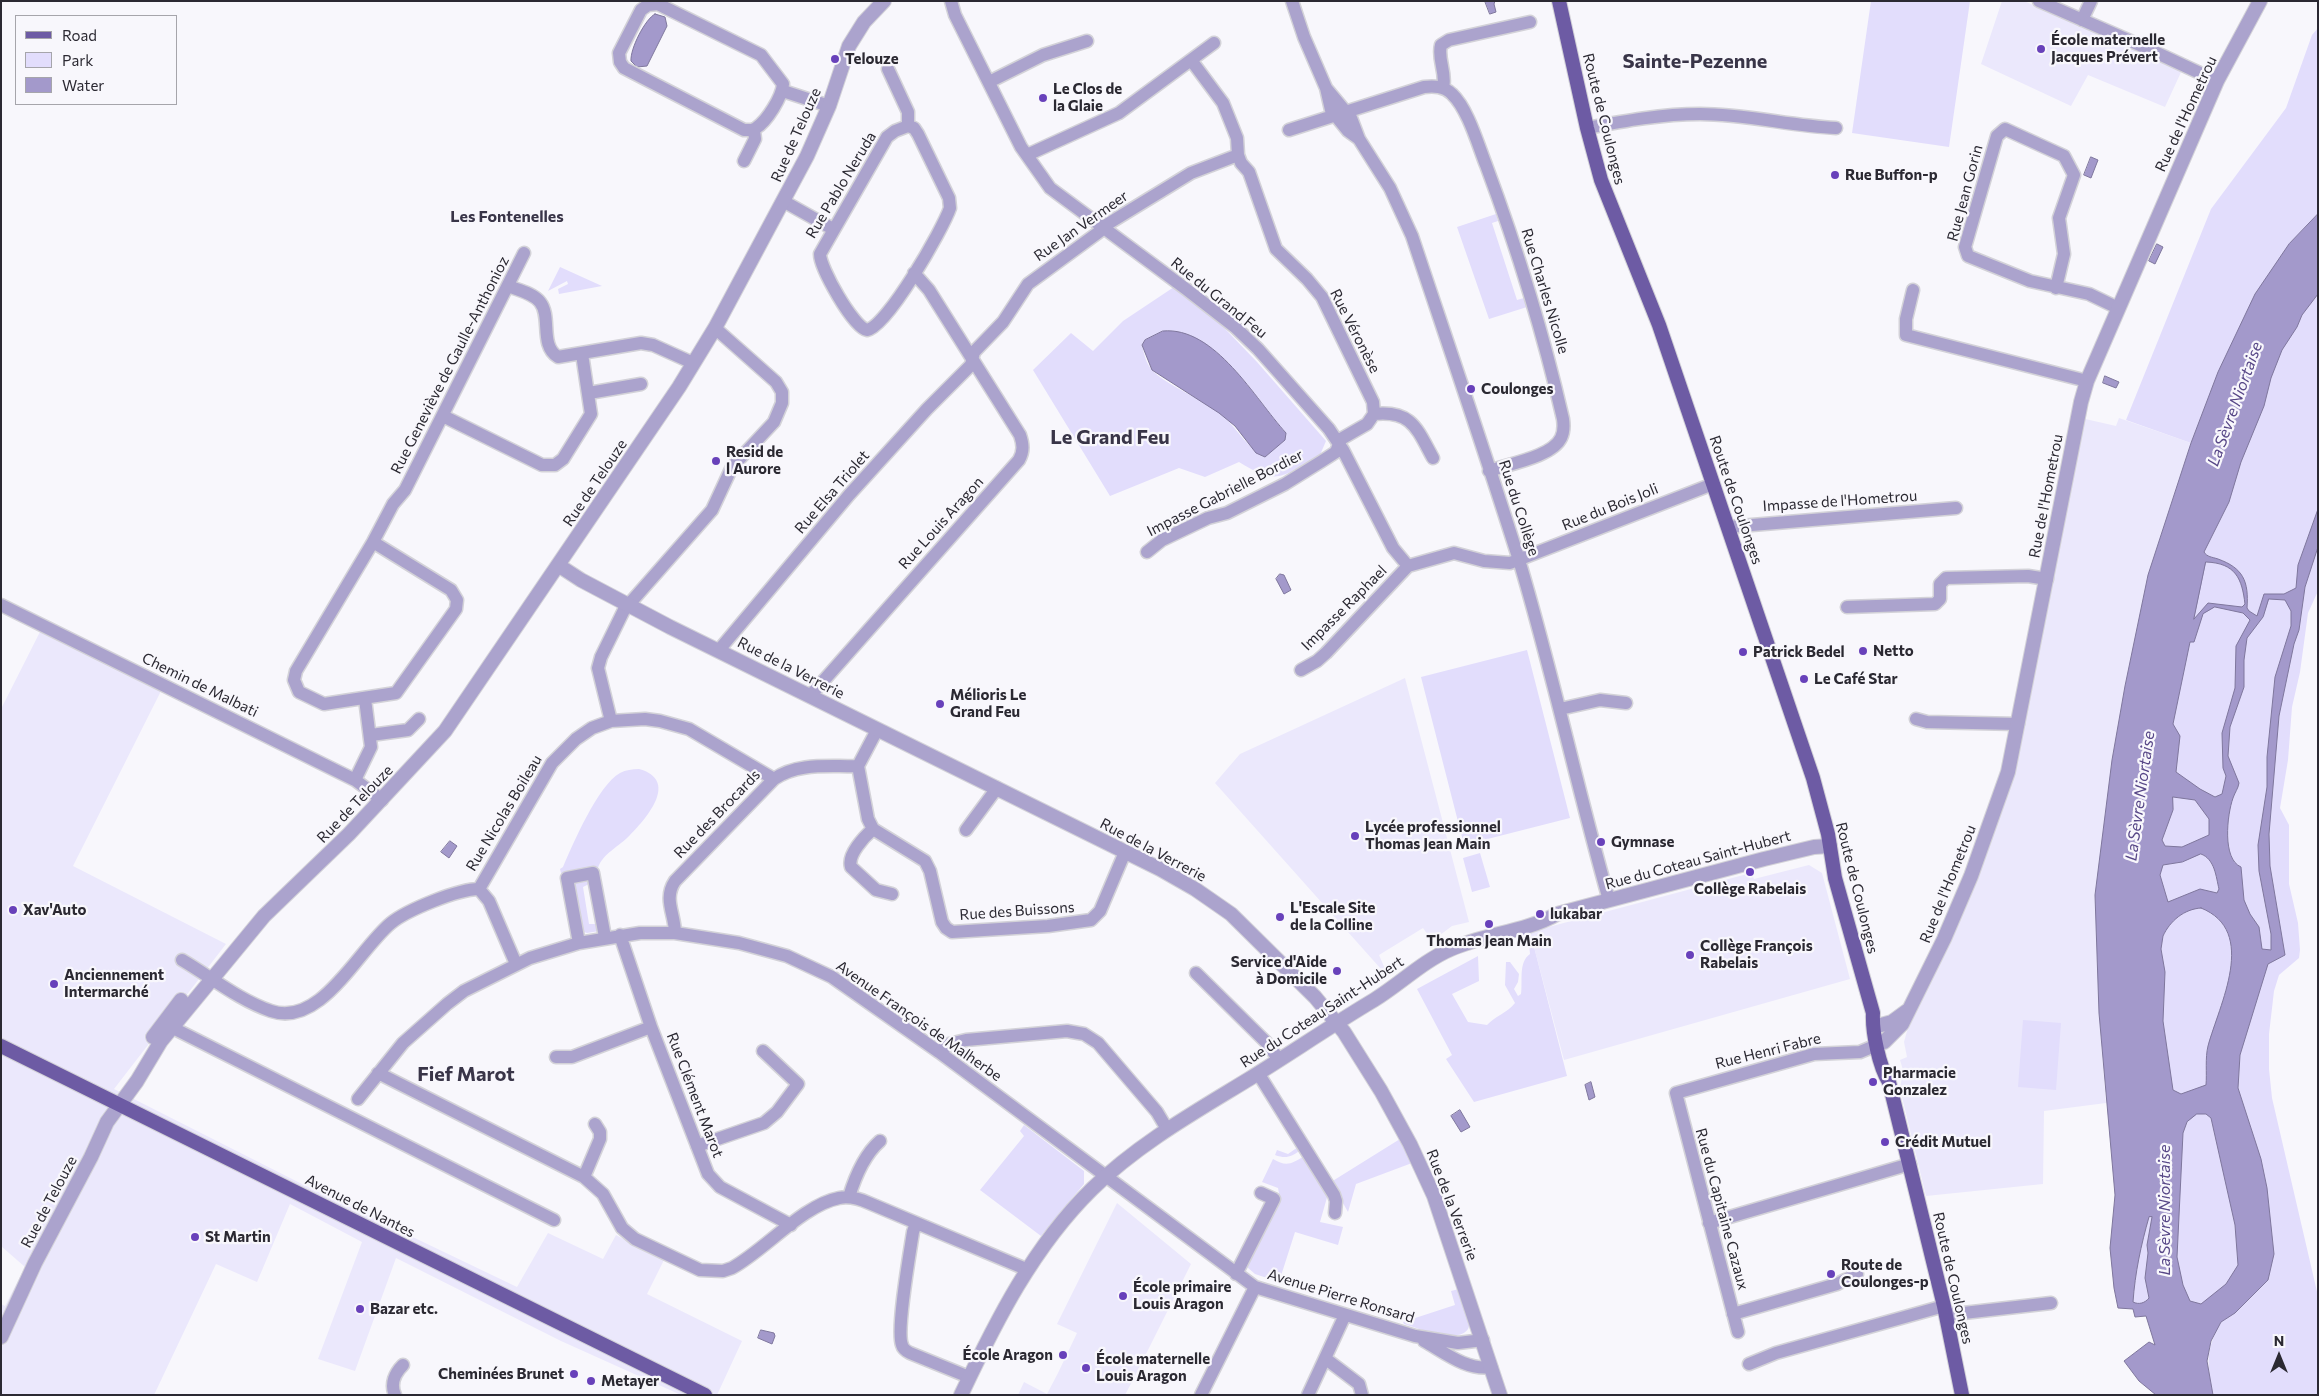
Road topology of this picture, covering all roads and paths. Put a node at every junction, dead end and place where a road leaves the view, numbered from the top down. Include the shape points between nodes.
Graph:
1 (951, 1) edge
2 (1292, 1) edge
3 (1559, 1) edge
4 (2039, 1) edge
5 (2090, 1) edge
6 (2260, 1) edge
7 (885, 3) edge
8 (2082, 20) junction
9 (1530, 22) dead end
10 (1088, 41) dead end
11 (1214, 43) dead end
12 (1191, 60) junction
13 (888, 69) dead end
14 (2217, 81) junction
15 (989, 82) junction
16 (1443, 88) junction
17 (783, 91) junction
18 (829, 106) junction
19 (1340, 114) junction
20 (908, 126) junction
21 (1587, 128) junction
22 (1836, 128) dead end
23 (749, 130) junction
24 (1289, 130) dead end
25 (1027, 155) junction
26 (1238, 155) junction
27 (744, 161) dead end
28 (784, 201) junction
29 (1103, 228) junction
30 (833, 229) junction
31 (524, 253) dead end
32 (914, 273) junction
33 (508, 286) junction
34 (2056, 288) junction
35 (1913, 290) dead end
36 (2118, 308) junction
37 (714, 328) junction
38 (582, 354) junction
39 (972, 358) junction
40 (693, 363) junction
41 (2087, 381) junction
42 (641, 384) dead end
43 (590, 393) junction
44 (1374, 414) junction
45 (443, 416) junction
46 (1339, 444) junction
47 (1433, 458) dead end
48 (1489, 471) junction
49 (1713, 484) junction
50 (1956, 508) dead end
51 (1728, 527) junction
52 (373, 542) junction
53 (1147, 552) dead end
54 (1519, 561) junction
55 (558, 565) junction
56 (1408, 566) junction
57 (2047, 579) junction
58 (1, 605) edge
59 (628, 605) junction
60 (1847, 607) dead end
61 (719, 650) junction
62 (1301, 670) dead end
63 (810, 696) junction
64 (365, 699) junction
65 (1626, 703) dead end
66 (1560, 709) junction
67 (1916, 719) dead end
68 (419, 720) dead end
69 (611, 721) junction
70 (2018, 724) junction
71 (877, 730) junction
72 (371, 735) junction
73 (858, 766) junction
74 (774, 779) junction
75 (354, 780) junction
76 (997, 788) junction
77 (382, 800) junction
78 (873, 829) junction
79 (966, 830) dead end
80 (1830, 846) junction
81 (1125, 852) junction
82 (479, 889) junction
83 (892, 894) dead end
84 (1609, 900) junction
85 (675, 933) junction
86 (620, 935) junction
87 (605, 937) junction
88 (579, 943) junction
89 (182, 960) dead end
90 (516, 964) junction
91 (1196, 973) dead end
92 (212, 978) junction
93 (1337, 1023) junction
94 (171, 1027) junction
95 (651, 1028) junction
96 (1877, 1040) junction
97 (1, 1046) edge
98 (763, 1051) dead end
99 (939, 1052) junction
100 (556, 1058) dead end
101 (1279, 1060) junction
102 (1258, 1073) junction
103 (378, 1074) junction
104 (132, 1085) junction
105 (1676, 1093) joint
106 (358, 1099) dead end
107 (120, 1104) junction
108 (595, 1124) dead end
109 (1167, 1129) junction
110 (880, 1141) dead end
111 (697, 1146) junction
112 (1910, 1164) junction
113 (584, 1177) junction
114 (1105, 1177) junction
115 (1261, 1193) dead end
116 (849, 1198) junction
117 (1334, 1213) dead end
118 (554, 1220) dead end
119 (916, 1223) junction
120 (1710, 1223) junction
121 (791, 1225) junction
122 (1026, 1269) junction
123 (1236, 1274) junction
124 (1857, 1274) dead end
125 (1255, 1287) junction
126 (2051, 1304) dead end
127 (1945, 1310) junction
128 (1733, 1314) junction
129 (1346, 1315) junction
130 (1738, 1332) dead end
131 (1416, 1336) junction
132 (1, 1337) edge
133 (1483, 1340) junction
134 (1326, 1359) junction
135 (1748, 1364) dead end
136 (403, 1366) dead end
137 (1491, 1367) junction
138 (969, 1377) junction
139 (395, 1395) edge
140 (705, 1395) edge
141 (961, 1395) edge
142 (1200, 1395) edge
143 (1308, 1395) edge
144 (1362, 1395) edge
145 (1500, 1395) edge
146 (1962, 1395) edge

1 - 15 street, Rue du Grand Feu
2 - 19 street, Rue du Collège via 1304,37
3 - 21 main road, Route de Coulonges
4 - 8 street
5 - 8 street
6 - 14 street, Rue de l'Hometrou
7 - 18 street, Rue de Telouze via 864,22 848,46
8 - 14 street
9 - 16 street via 1441,44
10 - 15 street via 1043,55
11 - 12 street
12 - 25 street via 1120,113
12 - 26 street, Rue Véronèse via 1227,110 1237,138
13 - 20 street, Rue Pablo Neruda via 908,112
14 - 36 street, Rue de l'Hometrou
15 - 25 street, Rue du Grand Feu
16 - 19 street via 1424,87
16 - 48 street, Rue Charles Nicolle via 1458,100 1506,219 1546,346 1563,419 1564,430 1560,440 1546,452
17 - 18 street
17 - 23 street via 762,123
17 - 23 street via 783,84 761,55 658,4 641,10 619,53 624,68
18 - 28 street, Rue de Telouze
19 - 24 street
19 - 48 street, Rue du Collège via 1355,127 1359,139 1390,188 1412,236
20 - 30 street, Rue Pablo Neruda via 887,137
20 - 32 street, Rue Pablo Neruda via 918,134 950,203 948,213
21 - 22 street via 1664,116 1701,114
21 - 49 main road, Route de Coulonges via 1603,187 1659,325
23 - 27 street via 755,139
25 - 29 street, Rue du Grand Feu via 1057,195
26 - 29 street, Rue Jan Vermeer via 1191,173
26 - 44 street, Rue Véronèse via 1249,172 1276,249 1322,297 1373,402
28 - 30 street
28 - 37 street, Rue de Telouze
29 - 39 street, Rue Jan Vermeer via 1028,284 1003,322
29 - 46 street, Rue du Grand Feu via 1234,327 1265,356
30 - 32 street, Rue Pablo Neruda via 820,254 820,264 862,329 873,328 893,307
31 - 33 street, Rue Geneviève de Gaulle-Anthonioz
32 - 39 street via 929,290
33 - 38 street via 540,301 553,354 564,357
33 - 45 street, Rue Geneviève de Gaulle-Anthonioz
34 - 34 street, Rue Jean Gorin via 1968,256 1965,247 1997,136 2005,129 2064,156 2074,175 2059,218 2064,254
34 - 36 street, Rue Jean Gorin via 2089,294
35 - 41 street via 1906,335
36 - 41 street, Rue de l'Hometrou
37 - 40 street, Rue de Telouze
37 - 59 street via 776,382 782,392 781,408 774,422 732,467 712,510
38 - 40 street via 648,343
38 - 43 street
39 - 61 street, Rue Elsa Triolet via 970,365 848,495
39 - 63 street, Rue Louis Aragon via 1020,435 1023,448 1019,460
40 - 55 street, Rue de Telouze
41 - 57 street, Rue de l'Hometrou
42 - 43 street
43 - 45 street via 588,422 563,460 550,466
44 - 46 street via 1367,424 1341,439
44 - 47 street via 1392,412 1408,418
45 - 52 street, Rue Geneviève de Gaulle-Anthonioz via 405,490 393,504
46 - 53 street, Impasse Gabrielle Bordier via 1336,452 1285,484 1162,540
46 - 56 street, Rue du Grand Feu via 1393,548
48 - 54 street, Rue du Collège
49 - 51 main road, Route de Coulonges
49 - 54 street, Rue du Bois Joli
50 - 51 street, Impasse de l'Hometrou
51 - 80 main road, Route de Coulonges via 1810,768
52 - 64 street, Rue Geneviève de Gaulle-Anthonioz via 294,675 299,692 324,704
52 - 64 street, Rue Geneviève de Gaulle-Anthonioz via 451,590 455,594 456,605 454,614 400,689 389,695
54 - 56 street via 1499,563 1454,553
54 - 66 street, Rue du Collège
55 - 59 street, Rue de la Verrerie
55 - 77 street, Rue de Telouze via 445,731
56 - 62 street, Impasse Raphael via 1326,653
57 - 60 street via 2028,576 1946,578 1940,584 1940,599 1935,604
57 - 70 street, Rue de l'Hometrou
58 - 75 street, Chemin de Malbati
59 - 61 street, Rue de la Verrerie
59 - 69 street via 599,662
61 - 63 street, Rue de la Verrerie
63 - 71 street, Rue de la Verrerie
64 - 72 street
65 - 66 street via 1600,700
66 - 84 street, Rue du Collège
67 - 70 street
68 - 72 street via 408,730
69 - 74 street, Rue Nicolas Boileau via 660,720 689,729
69 - 82 street, Rue Nicolas Boileau via 576,739 552,764
70 - 96 street, Rue de l'Hometrou via 2008,772 1971,876 1944,939 1898,1029
71 - 73 street
71 - 76 street, Rue de la Verrerie
72 - 75 street via 370,751
73 - 74 street, Rue des Brocards via 805,768 782,773
73 - 78 street
74 - 85 street, Rue des Brocards via 671,887 669,900
75 - 77 street, Chemin de Malbati
76 - 79 street
76 - 81 street, Rue de la Verrerie
77 - 92 street, Rue de Telouze via 246,932
78 - 81 street, Rue des Buissons via 925,860 942,922 952,932 1091,920 1100,911
78 - 83 street via 851,856 850,864 876,890
80 - 84 street, Rue du Coteau Saint-Hubert via 1772,857
80 - 96 main road, Route de Coulonges via 1835,878 1873,1013
81 - 93 street, Rue de la Verrerie via 1178,879 1231,914 1298,979
82 - 90 street, Rue Nicolas Boileau via 489,901
82 - 92 street, Rue Nicolas Boileau via 463,891 399,917 306,1010 292,1013 271,1011
84 - 93 street, Rue du Coteau Saint-Hubert via 1451,948
85 - 86 street, Avenue François de Malherbe
85 - 99 street, Avenue François de Malherbe via 740,943 787,956 832,976
86 - 87 street, Avenue François de Malherbe
86 - 95 street, Rue Clément Marot
87 - 88 street, Avenue François de Malherbe
87 - 88 street via 593,873 567,878
88 - 90 street, Avenue François de Malherbe
89 - 92 street, Rue Nicolas Boileau
90 - 103 street, Avenue François de Malherbe via 464,991 447,1004 403,1043
91 - 101 street via 1267,1043
92 - 94 street, Rue de Telouze
92 - 104 street, Rue de Telouze via 164,1020 133,1074
93 - 101 street, Rue du Coteau Saint-Hubert
93 - 133 street, Rue de la Verrerie via 1381,1091 1434,1196
94 - 104 street, Rue de Telouze
94 - 118 street
95 - 100 street via 572,1057
95 - 111 street, Rue Clément Marot
96 - 105 street, Rue Henri Fabre via 1852,1053 1814,1054
96 - 112 main road, Route de Coulonges
97 - 107 main road, Avenue de Nantes
98 - 111 street via 798,1084 777,1112 764,1123
99 - 109 street via 949,1044 966,1040 1067,1031 1084,1034 1098,1043 1158,1112
99 - 114 street, Avenue François de Malherbe
101 - 102 street, Rue du Coteau Saint-Hubert
102 - 109 street, Rue du Coteau Saint-Hubert
102 - 117 street via 1334,1195
103 - 106 street, Avenue François de Malherbe
103 - 113 street
104 - 107 street, Rue de Telouze
105 - 120 street, Rue du Capitaine Cazaux
107 - 132 street, Rue de Telouze via 107,1122
107 - 140 main road, Avenue de Nantes
108 - 113 street via 600,1140
109 - 114 street, Rue du Coteau Saint-Hubert
110 - 116 street via 871,1149
111 - 121 street, Rue Clément Marot via 714,1182
112 - 120 street
112 - 127 main road, Route de Coulonges
113 - 121 street via 603,1194 628,1234 700,1270 732,1268
114 - 122 street, Rue du Coteau Saint-Hubert via 1068,1216
114 - 123 street, Avenue Pierre Ronsard
115 - 123 street via 1274,1199
116 - 119 street via 870,1202
116 - 121 street via 820,1205
119 - 122 street
119 - 138 street via 901,1343 905,1351
120 - 128 street, Rue du Capitaine Cazaux
122 - 138 street, Rue du Coteau Saint-Hubert
123 - 125 street, Avenue Pierre Ronsard
124 - 128 street via 1838,1284
125 - 129 street, Avenue Pierre Ronsard
125 - 142 street
126 - 127 street
127 - 135 street via 1776,1353
127 - 146 main road, Route de Coulonges
128 - 130 street, Rue du Capitaine Cazaux
129 - 131 street, Avenue Pierre Ronsard
129 - 134 street
131 - 133 street, Avenue Pierre Ronsard via 1458,1343
131 - 137 street via 1465,1364
133 - 137 street, Rue de la Verrerie
134 - 143 street
134 - 144 street via 1359,1384
136 - 139 street via 397,1371 393,1383
137 - 145 street, Rue de la Verrerie
138 - 141 street, Rue du Coteau Saint-Hubert

